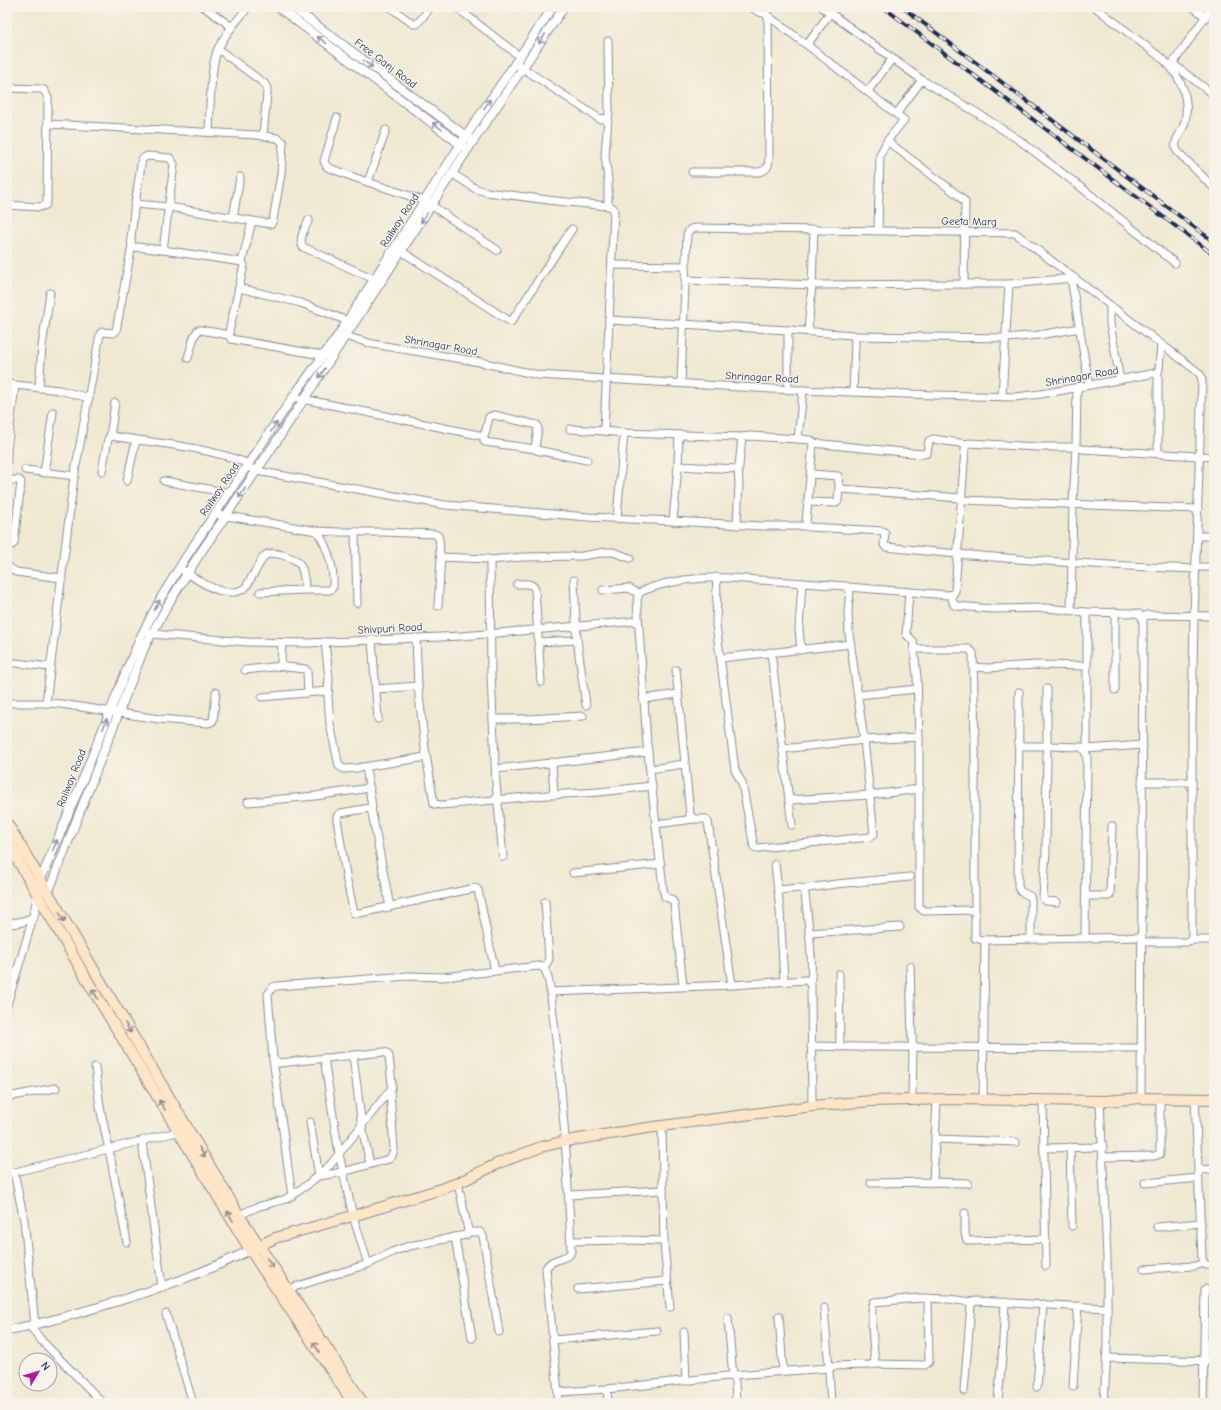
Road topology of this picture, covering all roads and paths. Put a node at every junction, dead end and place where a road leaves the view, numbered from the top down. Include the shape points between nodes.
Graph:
1 (204, 7) edge
2 (248, 7) edge
3 (278, 7) edge
4 (292, 7) edge
5 (390, 7) edge
6 (431, 7) edge
7 (456, 7) edge
8 (553, 7) edge
9 (564, 7) edge
10 (751, 7) edge
11 (770, 7) edge
12 (822, 7) edge
13 (1095, 7) edge
14 (1193, 7) edge
15 (1211, 7) edge
16 (830, 13) junction
17 (766, 15) junction
18 (1206, 16) junction
19 (232, 28) junction
20 (608, 41) dead end
21 (807, 45) junction
22 (218, 49) junction
23 (341, 49) junction
24 (892, 59) junction
25 (517, 60) junction
26 (1172, 65) junction
27 (523, 68) junction
28 (922, 80) junction
29 (7, 88) edge
30 (868, 91) junction
31 (1214, 95) edge
32 (897, 113) junction
33 (337, 118) dead end
34 (608, 118) junction
35 (48, 124) junction
36 (386, 130) dead end
37 (209, 132) junction
38 (263, 136) junction
39 (466, 136) junction
40 (887, 141) junction
41 (473, 142) junction
42 (461, 144) junction
43 (468, 150) junction
44 (692, 172) dead end
45 (453, 174) junction
46 (240, 177) dead end
47 (368, 182) junction
48 (1214, 188) edge
49 (429, 203) junction
50 (135, 204) junction
51 (7, 206) edge
52 (608, 206) junction
53 (169, 207) junction
54 (233, 218) junction
55 (309, 220) dead end
56 (252, 222) junction
57 (572, 229) dead end
58 (814, 229) junction
59 (878, 230) junction
60 (965, 232) junction
61 (132, 248) junction
62 (398, 249) junction
63 (163, 250) junction
64 (497, 250) dead end
65 (242, 262) junction
66 (1175, 263) dead end
67 (613, 265) junction
68 (686, 266) junction
69 (1073, 278) junction
70 (374, 279) junction
71 (686, 280) junction
72 (964, 284) junction
73 (1009, 284) junction
74 (812, 285) junction
75 (239, 288) junction
76 (50, 293) dead end
77 (1110, 306) junction
78 (609, 320) junction
79 (348, 321) junction
80 (684, 324) junction
81 (1080, 328) junction
82 (788, 330) junction
83 (808, 331) junction
84 (229, 335) junction
85 (343, 335) junction
86 (854, 336) junction
87 (1007, 338) junction
88 (1161, 344) junction
89 (328, 356) junction
90 (188, 358) dead end
91 (1158, 372) junction
92 (607, 379) junction
93 (1120, 380) junction
94 (681, 383) junction
95 (7, 384) edge
96 (1089, 385) junction
97 (15, 386) junction
98 (38, 388) junction
99 (1077, 388) junction
100 (788, 389) junction
101 (803, 390) junction
102 (853, 392) junction
103 (1002, 396) junction
104 (294, 397) junction
105 (89, 398) junction
106 (305, 399) junction
107 (115, 403) dead end
108 (54, 412) dead end
109 (570, 429) dead end
110 (604, 431) junction
111 (624, 433) junction
112 (484, 435) junction
113 (679, 435) junction
114 (110, 437) junction
115 (742, 437) junction
116 (798, 439) junction
117 (136, 440) junction
118 (265, 440) junction
119 (813, 443) junction
120 (966, 444) junction
121 (275, 445) junction
122 (1076, 447) junction
123 (535, 449) junction
124 (7, 450) edge
125 (1158, 453) junction
126 (1200, 456) junction
127 (1214, 457) edge
128 (587, 460) dead end
129 (7, 461) edge
130 (248, 466) junction
131 (678, 466) junction
132 (738, 468) junction
133 (25, 470) dead end
134 (102, 471) dead end
135 (257, 471) junction
136 (44, 473) junction
137 (811, 474) junction
138 (74, 476) junction
139 (7, 480) edge
140 (127, 481) dead end
141 (164, 481) dead end
142 (839, 488) junction
143 (230, 493) junction
144 (961, 499) junction
145 (808, 502) junction
146 (1073, 504) junction
147 (1198, 509) junction
148 (215, 514) junction
149 (226, 517) junction
150 (616, 518) junction
151 (673, 521) junction
152 (737, 525) junction
153 (807, 526) junction
154 (317, 531) junction
155 (355, 531) junction
156 (1197, 536) junction
157 (1214, 536) edge
158 (7, 545) edge
159 (958, 554) junction
160 (441, 556) junction
161 (630, 558) dead end
162 (490, 560) junction
163 (1072, 563) junction
164 (7, 566) edge
165 (1214, 567) edge
166 (179, 568) junction
167 (1196, 568) junction
168 (187, 573) junction
169 (716, 577) junction
170 (62, 578) junction
171 (574, 580) dead end
172 (802, 583) junction
173 (518, 584) dead end
174 (848, 587) junction
175 (304, 590) junction
176 (603, 590) dead end
177 (260, 592) dead end
178 (910, 592) junction
179 (639, 594) junction
180 (951, 595) junction
181 (357, 603) dead end
182 (438, 606) dead end
183 (1071, 610) junction
184 (1085, 612) junction
185 (1115, 612) junction
186 (1194, 616) junction
187 (1214, 616) edge
188 (1143, 618) junction
189 (638, 621) junction
190 (576, 626) junction
191 (537, 629) junction
192 (148, 632) junction
193 (490, 633) junction
194 (416, 638) junction
195 (372, 640) junction
196 (577, 640) junction
197 (325, 642) junction
198 (538, 642) junction
199 (282, 643) junction
200 (851, 644) junction
201 (801, 650) junction
202 (915, 650) junction
203 (771, 652) junction
204 (721, 658) junction
205 (7, 662) edge
206 (282, 666) junction
207 (1087, 666) junction
208 (50, 667) junction
209 (973, 667) junction
210 (245, 670) dead end
211 (676, 670) dead end
212 (541, 682) dead end
213 (418, 686) junction
214 (376, 689) junction
215 (918, 689) junction
216 (1046, 689) dead end
217 (1115, 690) dead end
218 (328, 691) junction
219 (216, 692) dead end
220 (1019, 692) dead end
221 (308, 693) junction
222 (678, 694) junction
223 (858, 694) junction
224 (262, 697) dead end
225 (643, 699) junction
226 (7, 703) edge
227 (46, 703) junction
228 (586, 705) dead end
229 (110, 711) junction
230 (119, 713) junction
231 (583, 716) dead end
232 (378, 719) dead end
233 (493, 719) junction
234 (919, 737) junction
235 (864, 740) junction
236 (1047, 745) junction
237 (1143, 745) junction
238 (1019, 746) junction
239 (782, 749) junction
240 (1086, 750) junction
241 (648, 752) junction
242 (426, 757) junction
243 (552, 762) junction
244 (684, 764) junction
245 (366, 767) junction
246 (496, 769) junction
247 (650, 769) junction
248 (82, 781) junction
249 (1142, 782) junction
250 (1192, 782) junction
251 (90, 785) junction
252 (652, 786) junction
253 (370, 788) junction
254 (920, 789) junction
255 (554, 795) junction
256 (870, 795) junction
257 (498, 800) junction
258 (788, 800) junction
259 (248, 802) dead end
260 (372, 808) junction
261 (694, 819) junction
262 (7, 823) edge
263 (656, 824) junction
264 (792, 825) dead end
265 (1112, 826) dead end
266 (7, 842) edge
267 (502, 857) dead end
268 (661, 864) junction
269 (775, 864) dead end
270 (573, 873) dead end
271 (910, 877) dead end
272 (40, 881) junction
273 (802, 889) junction
274 (778, 890) junction
275 (43, 895) junction
276 (1086, 896) junction
277 (545, 902) dead end
278 (1057, 902) dead end
279 (390, 907) junction
280 (974, 910) junction
281 (33, 918) junction
282 (7, 924) edge
283 (900, 926) dead end
284 (808, 933) junction
285 (1085, 938) junction
286 (1031, 939) junction
287 (1142, 939) junction
288 (985, 940) junction
289 (1191, 940) junction
290 (1214, 940) edge
291 (910, 966) dead end
292 (544, 969) junction
293 (494, 971) junction
294 (840, 974) dead end
295 (784, 982) junction
296 (810, 984) junction
297 (732, 985) junction
298 (683, 986) junction
299 (550, 992) junction
300 (7, 1005) edge
301 (812, 1046) junction
302 (840, 1047) junction
303 (984, 1047) junction
304 (913, 1048) junction
305 (1141, 1048) junction
306 (353, 1055) junction
307 (273, 1058) junction
308 (324, 1058) junction
309 (95, 1067) dead end
310 (56, 1088) dead end
311 (390, 1092) junction
312 (7, 1096) edge
313 (1141, 1098) junction
314 (1160, 1098) junction
315 (1195, 1098) junction
316 (1214, 1099) edge
317 (912, 1100) junction
318 (937, 1100) junction
319 (983, 1100) junction
320 (1043, 1100) junction
321 (1100, 1101) junction
322 (812, 1106) junction
323 (310, 1122) dead end
324 (662, 1126) junction
325 (362, 1127) junction
326 (183, 1130) junction
327 (935, 1139) junction
328 (142, 1141) junction
329 (566, 1141) junction
330 (1016, 1142) dead end
331 (1070, 1147) junction
332 (1103, 1147) junction
333 (1044, 1148) junction
334 (109, 1150) junction
335 (339, 1154) junction
336 (1104, 1157) junction
337 (370, 1164) junction
338 (1214, 1169) edge
339 (1199, 1170) junction
340 (343, 1172) junction
341 (11, 1173) edge
342 (319, 1176) junction
343 (1199, 1178) junction
344 (933, 1182) junction
345 (458, 1183) junction
346 (870, 1183) dead end
347 (968, 1183) dead end
348 (1145, 1183) dead end
349 (663, 1190) junction
350 (569, 1195) junction
351 (292, 1196) junction
352 (965, 1213) dead end
353 (239, 1215) junction
354 (353, 1216) junction
355 (1202, 1223) junction
356 (1072, 1226) dead end
357 (1157, 1227) dead end
358 (468, 1232) junction
359 (455, 1237) junction
360 (1046, 1239) junction
361 (571, 1241) junction
362 (664, 1241) junction
363 (126, 1242) dead end
364 (254, 1248) junction
365 (1204, 1263) junction
366 (368, 1264) junction
367 (1214, 1265) edge
368 (1046, 1266) dead end
369 (1144, 1269) dead end
370 (667, 1281) junction
371 (162, 1287) junction
372 (288, 1289) junction
373 (578, 1289) dead end
374 (1205, 1289) dead end
375 (928, 1298) junction
376 (973, 1302) junction
377 (1005, 1302) junction
378 (1042, 1304) junction
379 (1078, 1306) junction
380 (670, 1307) dead end
381 (824, 1308) dead end
382 (1107, 1308) junction
383 (166, 1314) dead end
384 (780, 1316) dead end
385 (728, 1318) dead end
386 (33, 1325) junction
387 (7, 1330) edge
388 (657, 1331) dead end
389 (499, 1332) dead end
390 (684, 1332) dead end
391 (472, 1338) dead end
392 (554, 1340) junction
393 (328, 1358) junction
394 (1106, 1358) junction
395 (1204, 1361) junction
396 (1214, 1361) edge
397 (874, 1364) junction
398 (829, 1368) junction
399 (783, 1371) junction
400 (733, 1376) junction
401 (686, 1381) junction
402 (1073, 1386) dead end
403 (1037, 1387) dead end
404 (607, 1389) junction
405 (964, 1391) dead end
406 (559, 1392) junction
407 (103, 1403) edge
408 (193, 1403) edge
409 (353, 1403) edge
410 (364, 1403) edge
411 (559, 1403) edge
412 (608, 1403) edge
413 (736, 1403) edge
414 (832, 1403) edge
415 (999, 1403) edge
416 (1104, 1403) edge
417 (1203, 1403) edge

1 - 19 street
2 - 19 street
23 -> 3 street
4 - 23 street, Free Ganj Road
5 - 6 street via 413,24 417,24
7 - 25 street
8 - 25 street, Railway Road
9 -> 27 street
10 - 17 street
11 - 17 street
12 - 16 street
13 - 26 street
14 - 18 street
15 - 18 street
16 - 21 street
16 - 24 street
17 - 21 street
17 - 44 street via 769,155 767,168 758,172
18 - 26 street
19 - 22 street
20 - 34 street
21 - 30 street
22 - 37 street via 213,72
22 - 38 street via 265,84 267,93
23 -> 39 street, Free Ganj Road
42 -> 23 street
24 - 28 street
24 - 30 street
25 - 27 street
39 -> 25 street, Railway Road
26 - 31 street
26 - 48 street via 1181,82 1186,114 1184,126 1175,146
27 - 34 street via 600,119
27 - 41 street
28 - 32 street
28 - 66 street via 1019,140
29 - 35 street via 44,90 48,98
30 - 32 street
32 - 40 street via 904,120
33 - 47 street via 325,154 325,164
34 - 52 street via 605,155
35 - 37 street
35 - 51 street via 46,205
36 - 47 street
37 - 38 street
38 - 56 street via 280,139 283,142 280,174 272,223
39 - 41 street, Free Ganj Road
39 - 42 street, Railway Road
40 - 59 street via 880,155
40 - 60 street via 965,202
41 - 43 street
42 - 43 street
42 - 49 street, Railway Road
43 - 45 street
45 - 49 street
45 - 52 street via 476,189 487,192
46 - 54 street
47 - 49 street
49 - 62 street, Railway Road
49 - 64 street
50 - 53 street
50 - 53 street via 142,159 147,156 170,158 174,162
50 - 61 street
52 - 67 street via 614,211
53 - 54 street
53 - 63 street
54 - 56 street
55 - 70 street via 301,239 303,247
56 - 65 street
57 - 62 street via 511,322
58 - 59 street, Geeta Marg
58 - 68 street, Geeta Marg via 692,228 686,235
58 - 74 street
59 - 60 street, Geeta Marg
60 - 69 street, Geeta Marg via 1015,234
60 - 72 street
61 - 63 street
61 - 105 street via 116,331 100,334
62 - 70 street, Railway Road
62 - 85 street
63 - 65 street
65 - 75 street via 244,265
67 - 68 street
67 - 78 street
68 - 71 street
69 - 73 street
69 - 77 street, Geeta Marg
69 - 81 street
70 - 79 street, Railway Road
71 - 74 street
71 - 80 street
72 - 73 street
72 - 74 street
73 - 87 street
74 - 83 street
75 - 79 street via 301,302
75 - 84 street
76 - 98 street
77 - 88 street, Geeta Marg
77 - 93 street via 1111,331
78 - 80 street
78 - 92 street
79 - 85 street, Railway Road
80 - 82 street
80 - 94 street
81 - 87 street
81 - 96 street
82 - 83 street
82 - 100 street
83 - 86 street
84 - 89 street via 232,338
84 - 90 street via 198,330
85 - 89 street, Railway Road
85 - 92 street, Shrinagar Road via 404,350 538,374
86 - 87 street
86 - 102 street
87 - 103 street
88 - 91 street
88 - 126 street, Geeta Marg via 1201,376
89 - 104 street, Railway Road
89 -> 106 street
91 - 93 street, Shrinagar Road
91 - 125 street
92 - 94 street, Shrinagar Road
92 - 110 street
93 - 96 street, Shrinagar Road
94 - 100 street, Shrinagar Road
95 - 97 street
96 - 99 street, Shrinagar Road
97 - 98 street
97 - 124 street
98 - 105 street via 59,390
99 - 103 street, Shrinagar Road via 1028,396
99 - 122 street
100 - 101 street, Shrinagar Road
101 - 102 street, Shrinagar Road
101 - 116 street
102 - 103 street, Shrinagar Road
104 - 106 street
118 -> 104 street, Railway Road
105 - 138 street
106 - 112 street
106 - 121 street
107 - 114 street
108 - 136 street
109 - 110 street
110 - 111 street
111 - 113 street
111 - 150 street
112 - 123 street via 485,442
112 - 123 street via 489,417 492,415 535,425 538,428
113 - 115 street
113 - 131 street
114 - 117 street
114 - 134 street
115 - 116 street
115 - 132 street
116 - 119 street via 811,440
117 - 130 street via 194,448 230,457
117 - 140 street
118 - 121 street
118 - 130 street, Railway Road
119 - 120 street via 922,454 927,453 929,442 933,439
119 - 137 street
120 - 122 street
120 - 144 street
121 - 135 street
122 - 125 street
122 - 146 street
123 - 128 street
124 - 129 street
125 - 126 street
126 - 127 street
126 - 147 street
130 - 135 street
130 - 143 street, Railway Road
131 - 132 street
131 - 151 street
132 - 152 street
133 - 136 street
135 -> 149 street
135 - 150 street via 445,505
136 - 138 street
137 - 142 street via 838,476
137 - 145 street
138 - 170 street
139 - 158 street via 21,482 14,542
141 - 143 street
142 - 144 street
142 - 145 street via 836,503
143 - 148 street, Railway Road
144 - 146 street
144 - 159 street
145 - 153 street
146 - 147 street
146 - 163 street
147 - 156 street
148 - 149 street
148 - 166 street, Railway Road
149 - 154 street
149 - 168 street
150 - 151 street
151 - 152 street
152 - 153 street
153 - 159 street via 883,531 886,547
154 - 155 street
154 - 175 street via 328,549 333,587 330,590
155 - 160 street via 435,534 439,538
155 - 181 street
156 - 157 street
156 - 167 street
159 - 163 street
159 - 180 street via 955,591
160 - 162 street
160 - 182 street
161 - 162 street via 606,552 582,556
162 - 193 street
163 - 167 street
163 - 183 street
164 - 170 street via 16,572
165 - 167 street
166 - 168 street
192 -> 166 street, Railway Road via 162,596
167 - 186 street
168 - 175 street via 219,591 241,591 264,556 276,553 293,558 301,565
168 - 192 street
169 - 172 street
169 - 179 street via 675,582
169 - 204 street via 716,625
170 - 208 street
171 - 190 street
172 - 174 street
172 - 201 street via 799,629
173 - 191 street via 534,586
174 - 178 street
174 - 200 street
175 - 177 street
176 - 179 street via 629,588
178 - 180 street
178 - 202 street via 906,634 913,639
179 - 189 street
180 - 183 street via 954,605 958,606
183 - 184 street
184 - 185 street
184 - 207 street
185 - 188 street via 1139,614
185 - 217 street
186 - 187 street
186 - 188 street via 1147,615
186 - 250 street
188 - 237 street
189 - 190 street, Shivpuri Road
189 - 225 street
190 - 191 street, Shivpuri Road
190 - 196 street
191 - 193 street, Shivpuri Road
191 - 198 street
192 - 199 street, Shivpuri Road via 223,641
192 - 229 street, Railway Road
192 - 230 street
193 - 194 street, Shivpuri Road
193 - 233 street
194 - 195 street, Shivpuri Road
194 - 213 street
195 - 197 street, Shivpuri Road
195 - 214 street
196 - 198 street
196 - 228 street
197 - 199 street, Shivpuri Road
197 - 218 street
198 - 212 street
199 - 206 street
200 - 201 street
200 - 223 street
201 - 203 street
202 - 209 street via 969,649 973,653
202 - 215 street
203 - 204 street
203 - 239 street
204 - 256 street via 735,770 742,783 754,847 872,837 874,832
205 - 208 street
206 - 210 street
206 - 221 street via 307,671
207 - 209 street
207 - 240 street
208 - 227 street
209 - 280 street
211 - 222 street
213 - 214 street
213 - 242 street
214 - 232 street
215 - 223 street
215 - 234 street
216 - 236 street
218 - 221 street
218 - 245 street via 330,724 339,766 344,769
219 - 230 street via 214,718 211,722 159,719
220 - 238 street
221 - 224 street
222 - 225 street
222 - 244 street
223 - 235 street
225 - 241 street
226 - 227 street
227 - 229 street
229 - 230 street
248 -> 229 street, Railway Road
230 - 251 street
231 - 233 street
233 - 246 street
234 - 235 street
234 - 254 street
235 - 239 street
235 - 256 street
236 - 238 street
236 - 240 street via 1081,747
236 - 278 street via 1043,897 1045,900
237 - 240 street
237 - 249 street
238 - 286 street via 1018,887 1031,899
239 - 258 street
240 - 276 street
241 - 243 street
241 - 247 street
242 - 245 street
242 - 257 street via 434,804
243 - 246 street
243 - 255 street
244 - 247 street
244 - 261 street via 690,815
245 - 253 street
246 - 257 street
247 - 252 street
248 - 251 street
272 -> 248 street, Railway Road
249 - 250 street
249 - 287 street
250 - 289 street
251 - 275 street
252 - 255 street
252 - 263 street
253 - 259 street
253 - 260 street
254 - 256 street
254 - 280 street via 918,907 924,911
255 - 257 street
256 - 258 street
257 - 267 street
258 - 264 street
260 - 279 street
260 - 279 street via 341,813 337,816 347,881 354,913
261 - 263 street
261 - 297 street via 706,819 708,822
262 - 272 main road
263 - 268 street
265 - 276 street via 1110,895
266 - 275 main road
268 - 270 street
268 - 298 street via 664,896 674,903
269 - 274 street
271 - 273 street
272 - 275 main road
273 - 274 street
273 - 284 street via 806,894
274 - 295 street
275 - 281 street
275 - 326 main road
276 - 285 street
277 - 292 street via 549,959
279 - 293 street via 477,889
280 - 288 street via 975,938
281 - 282 street
281 - 300 street
283 - 284 street
284 - 296 street
285 - 286 street
285 - 287 street
286 - 288 street
287 - 289 street via 1186,942
287 - 305 street
288 - 303 street
289 - 290 street
291 - 304 street
292 - 293 street via 538,966
292 - 299 street via 548,975
293 - 307 street via 443,977 408,976 273,987 268,994
294 - 302 street
295 - 296 street via 806,980
295 - 297 street
296 - 301 street
297 - 298 street
298 - 299 street
299 - 329 street
301 - 302 street
301 - 322 street
302 - 304 street
303 - 304 street
303 - 305 street
303 - 319 street
304 - 317 street
305 - 313 street
306 - 308 street
306 - 311 street via 387,1053 392,1085
306 - 325 street
307 - 308 street via 279,1063
307 - 351 street
308 - 335 street
309 - 334 street
310 - 312 street
311 - 325 street
311 - 337 street via 393,1153 389,1159
313 - 314 main road
313 - 321 main road
314 - 315 main road
314 - 336 street via 1160,1154
315 - 316 main road
315 - 339 street
317 - 318 main road
317 - 322 main road
318 - 319 main road
318 - 327 street
319 - 320 main road
320 - 321 main road
320 - 333 street
321 - 332 street
322 - 324 main road
323 - 342 street
324 - 329 main road
324 - 349 street
325 - 335 street
325 - 337 street
326 - 328 street
326 -> 353 main road
364 -> 326 main road
327 - 330 street
327 - 344 street
328 - 334 street
328 - 371 street
329 - 345 main road via 526,1152
329 - 350 street
331 - 332 street
331 - 333 street
331 - 356 street
332 - 336 street
333 - 360 street
334 - 341 street
334 - 363 street
335 - 340 street
335 - 342 street
336 - 382 street
337 - 340 street
338 - 339 street
339 - 343 street
340 - 342 street
340 - 354 street
341 - 386 street via 24,1220
342 - 351 street
343 - 348 street
343 - 355 street
344 - 346 street
344 - 347 street
345 - 354 main road
345 - 358 street
349 - 350 street
349 - 362 street
350 - 361 street
351 - 353 street
352 - 360 street via 966,1237 970,1241
353 - 364 main road
354 - 364 main road via 275,1238
354 - 366 street
355 - 357 street
355 - 365 street
358 - 359 street via 466,1235
358 - 389 street via 480,1232 483,1236
359 - 366 street via 409,1246
359 - 391 street
360 - 368 street
361 - 362 street
361 - 392 street via 570,1254 551,1262 546,1269
362 - 370 street
364 - 371 street
364 -> 372 main road
393 -> 364 main road
365 - 367 street
365 - 369 street via 1195,1266
366 - 372 street
370 - 373 street
370 - 380 street
371 - 386 street
372 - 393 main road
374 - 395 street
375 - 376 street
375 - 397 street via 885,1300 872,1304
375 - 397 street via 929,1362 925,1365
376 - 377 street
376 - 405 street via 967,1340
377 - 378 street
377 - 415 street
378 - 379 street
378 - 403 street
379 - 382 street
379 - 402 street
381 - 398 street
382 - 394 street
383 - 408 street
384 - 399 street
385 - 400 street
386 - 387 street
386 - 407 street via 42,1341
388 - 392 street
390 - 401 street
392 - 406 street
393 - 409 main road
393 - 410 main road
394 - 395 street
394 - 416 street
395 - 396 street
395 - 417 street
397 - 398 street via 834,1365
398 - 399 street
398 - 414 street
399 - 400 street
400 - 401 street
400 - 413 street
401 - 404 street
404 - 406 street
404 - 412 street
406 - 411 street

